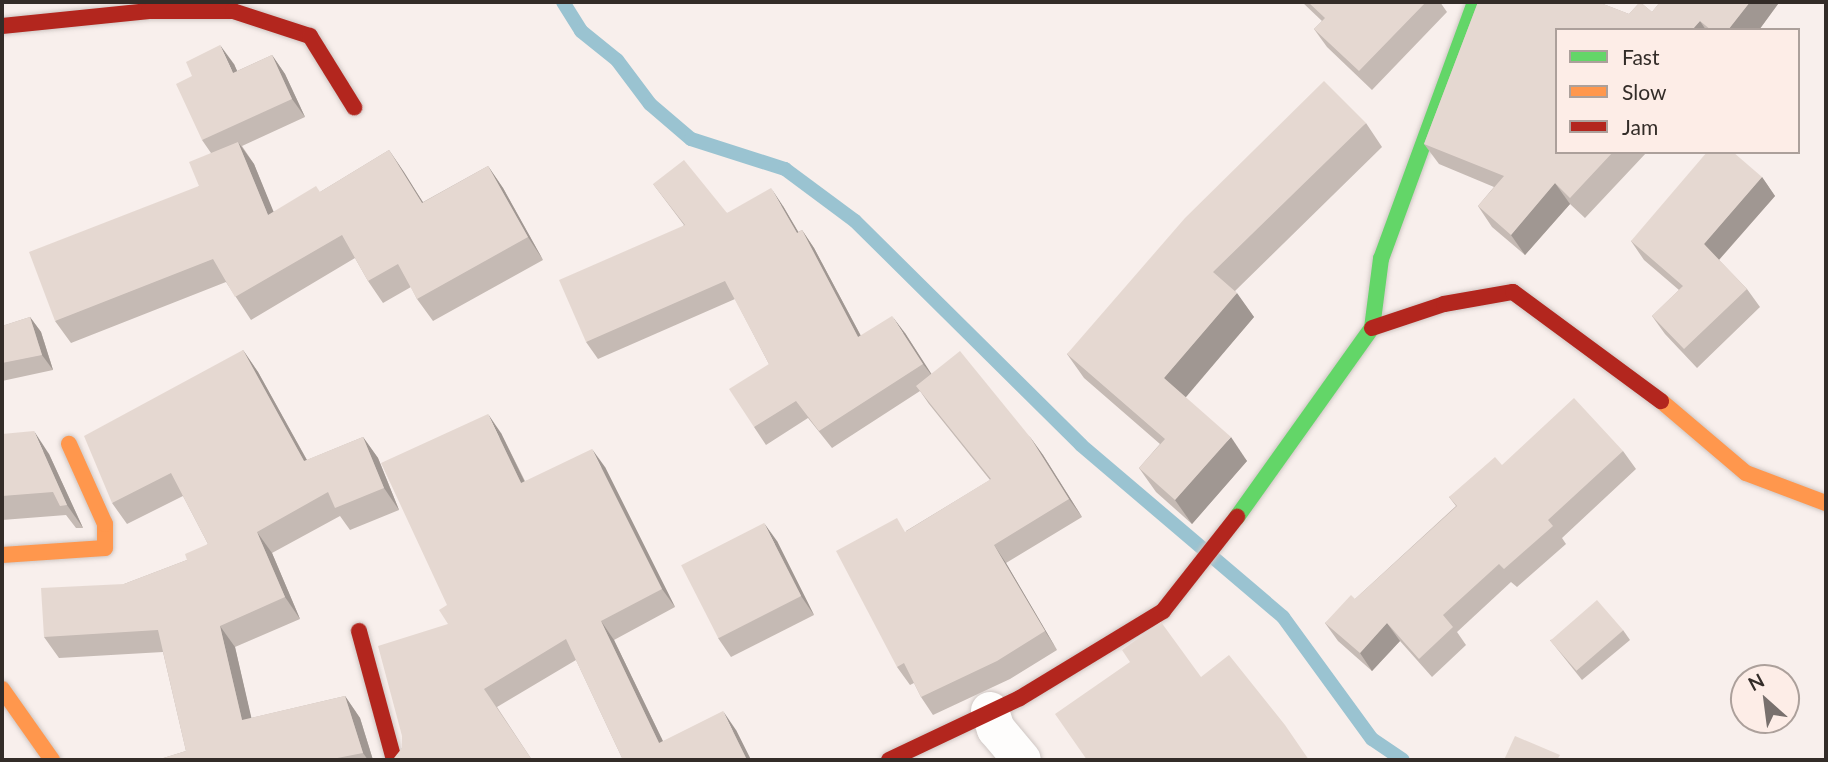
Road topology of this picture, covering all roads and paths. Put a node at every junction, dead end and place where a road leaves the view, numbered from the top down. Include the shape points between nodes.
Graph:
1 (1475, 2) edge
2 (2, 26) edge
3 (354, 107) dead end
4 (1372, 328) junction
5 (69, 444) dead end
6 (1826, 503) edge
7 (2, 555) edge
8 (359, 631) dead end
9 (2, 689) edge
10 (990, 711) junction
11 (52, 760) edge
12 (394, 760) edge
13 (889, 760) edge
14 (1022, 760) edge

1 - 4 street via 1381,259
2 - 3 street via 149,11 233,11 310,36
4 - 6 street via 1444,304 1513,292 1633,377 1746,473 1768,485
4 - 10 street via 1197,573 1163,611
5 - 7 street via 105,524 105,548
8 - 12 street
9 - 11 street
10 - 13 street
10 - 14 street via 996,729

